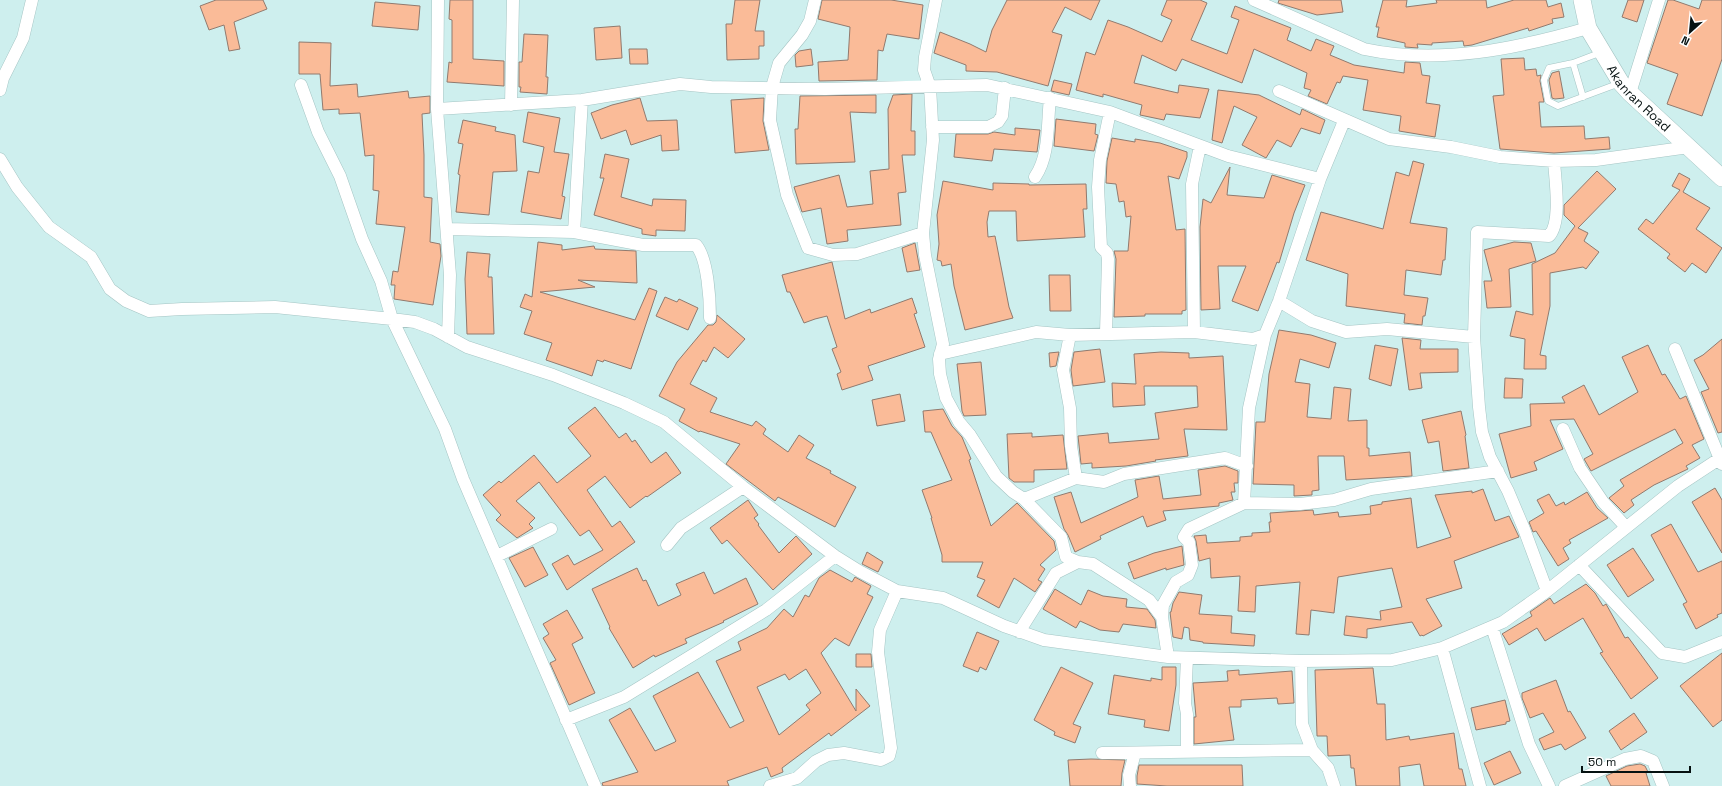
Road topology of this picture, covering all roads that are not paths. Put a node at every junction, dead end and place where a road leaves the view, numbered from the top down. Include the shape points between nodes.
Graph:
1 (32, 0) edge
2 (438, 0) edge
3 (513, 0) edge
4 (815, 0) edge
5 (936, 0) edge
6 (1254, 0) edge
7 (1582, 0) edge
8 (1659, 0) edge
9 (1588, 28) junction
10 (1603, 51) junction
11 (1573, 63) junction
12 (301, 85) dead end
13 (772, 87) junction
14 (930, 87) junction
15 (1005, 88) junction
16 (1625, 88) junction
17 (0, 90) edge
18 (1279, 91) dead end
19 (1050, 98) junction
20 (1583, 98) junction
21 (582, 100) junction
22 (511, 105) junction
23 (437, 109) junction
24 (1110, 112) junction
25 (1344, 120) junction
26 (932, 127) junction
27 (1200, 146) junction
28 (1689, 147) junction
29 (0, 159) edge
30 (1554, 161) junction
31 (1035, 177) dead end
32 (1722, 178) edge
33 (1320, 180) junction
34 (447, 229) junction
35 (574, 232) junction
36 (923, 233) junction
37 (1278, 301) junction
38 (710, 318) dead end
39 (392, 319) junction
40 (415, 322) junction
41 (1194, 332) junction
42 (1106, 334) junction
43 (1070, 335) junction
44 (1264, 335) junction
45 (448, 337) junction
46 (1474, 337) junction
47 (402, 340) junction
48 (1675, 350) dead end
49 (940, 354) junction
50 (1563, 429) dead end
51 (1721, 460) edge
52 (1247, 466) junction
53 (1498, 471) junction
54 (1076, 478) junction
55 (743, 487) junction
56 (1024, 499) junction
57 (1244, 503) junction
58 (1626, 526) junction
59 (551, 529) dead end
60 (667, 545) dead end
61 (497, 556) junction
62 (835, 556) junction
63 (1078, 562) junction
64 (1579, 565) junction
65 (898, 591) junction
66 (1547, 591) junction
67 (1162, 617) junction
68 (1492, 627) junction
69 (1019, 632) junction
70 (1722, 642) edge
71 (1442, 648) junction
72 (1168, 657) junction
73 (1187, 658) junction
74 (1301, 661) junction
75 (566, 720) junction
76 (1312, 750) junction
77 (1187, 752) junction
78 (1102, 753) dead end
79 (1135, 753) junction
80 (595, 786) edge
81 (770, 786) edge
82 (1130, 786) edge
83 (1334, 786) edge
84 (1480, 786) edge
85 (1549, 786) edge
86 (1565, 786) edge
87 (1663, 786) edge

1 - 17 street via 23,38 3,78
2 - 23 street
3 - 22 street
4 - 13 street via 810,21 779,63
5 - 14 street via 924,70
6 - 9 street via 1364,49 1421,57 1482,52 1544,41
7 - 9 main road, Akanran Road
8 - 16 street
9 - 10 main road, Akanran Road
10 - 11 lane
10 - 16 main road, Akanran Road
11 - 20 lane
11 - 20 lane via 1549,68 1544,80 1548,100 1558,106
12 - 39 street via 318,132 340,176 362,239 382,282
13 - 14 street
13 - 21 street via 711,88 680,84
13 - 36 street via 770,120 788,195 808,248 833,255 857,254
14 - 15 street via 965,84
14 - 26 street
15 - 19 street
15 - 26 street via 1002,116 998,122 988,127
16 - 20 lane
16 - 28 main road, Akanran Road
18 - 25 street
19 - 24 street
19 - 31 street via 1045,156
21 - 22 street
21 - 35 street
22 - 23 street
23 - 34 street
24 - 27 street
24 - 42 street via 1100,160 1098,187 1101,247 1108,259
25 - 30 street via 1389,139 1451,147 1500,157
25 - 33 street
26 - 36 street via 933,140
27 - 33 street
27 - 41 street via 1192,184
28 - 30 street via 1596,160
28 - 32 main road, Akanran Road
29 - 39 street via 17,187 49,227 91,257 110,289 126,301 149,311 275,307
30 - 46 street via 1556,216 1553,232 1549,236 1477,232
33 - 37 street
34 - 35 street
34 - 45 street via 450,275
35 - 38 street via 643,245 696,245 701,251 710,296
36 - 49 street via 943,344
37 - 44 street
37 - 46 street via 1312,320 1346,332 1387,329
39 - 40 street
39 - 47 street
40 - 45 street
40 - 47 street
41 - 42 street
41 - 44 street via 1253,339
42 - 43 street
43 - 49 street via 1036,332
43 - 54 street via 1063,370 1070,408 1071,446
44 - 52 street via 1249,408
45 - 55 street via 466,347 553,375 664,422
46 - 53 street via 1482,432 1490,457
47 - 61 street via 445,430 463,479
48 - 51 street
49 - 56 street via 940,374 946,398 959,422 996,476
50 - 58 street via 1580,468 1602,502
51 - 58 street via 1678,486
52 - 54 street via 1225,458 1124,474 1104,482
52 - 57 street
53 - 57 street via 1371,489 1334,500 1300,504
53 - 66 street via 1524,529
54 - 56 street
55 - 60 street via 681,528
55 - 62 street
56 - 63 street via 1061,537 1066,557
57 - 67 street via 1190,529 1184,537 1189,542 1192,565 1188,575 1176,582 1163,605
58 - 64 street
59 - 61 street
61 - 75 street
62 - 65 street
62 - 75 street via 766,610 630,693
63 - 67 street via 1093,564 1149,600
63 - 69 street via 1056,573
64 - 66 street
64 - 70 street via 1662,653 1685,657
65 - 69 street via 943,598
65 - 81 street via 880,630 878,652 891,748 889,756 881,760 844,753 828,755 816,761 797,778
66 - 68 street
67 - 72 street
68 - 71 street
68 - 85 street via 1529,744
69 - 72 street via 1044,640
71 - 74 street via 1392,660
71 - 84 street
72 - 73 street
73 - 74 street
73 - 77 street
74 - 76 street via 1302,724
75 - 80 street
76 - 77 street
76 - 83 street via 1328,768
77 - 79 street
78 - 79 street
79 - 82 street via 1129,775
86 - 87 street via 1625,759 1641,756 1653,761

